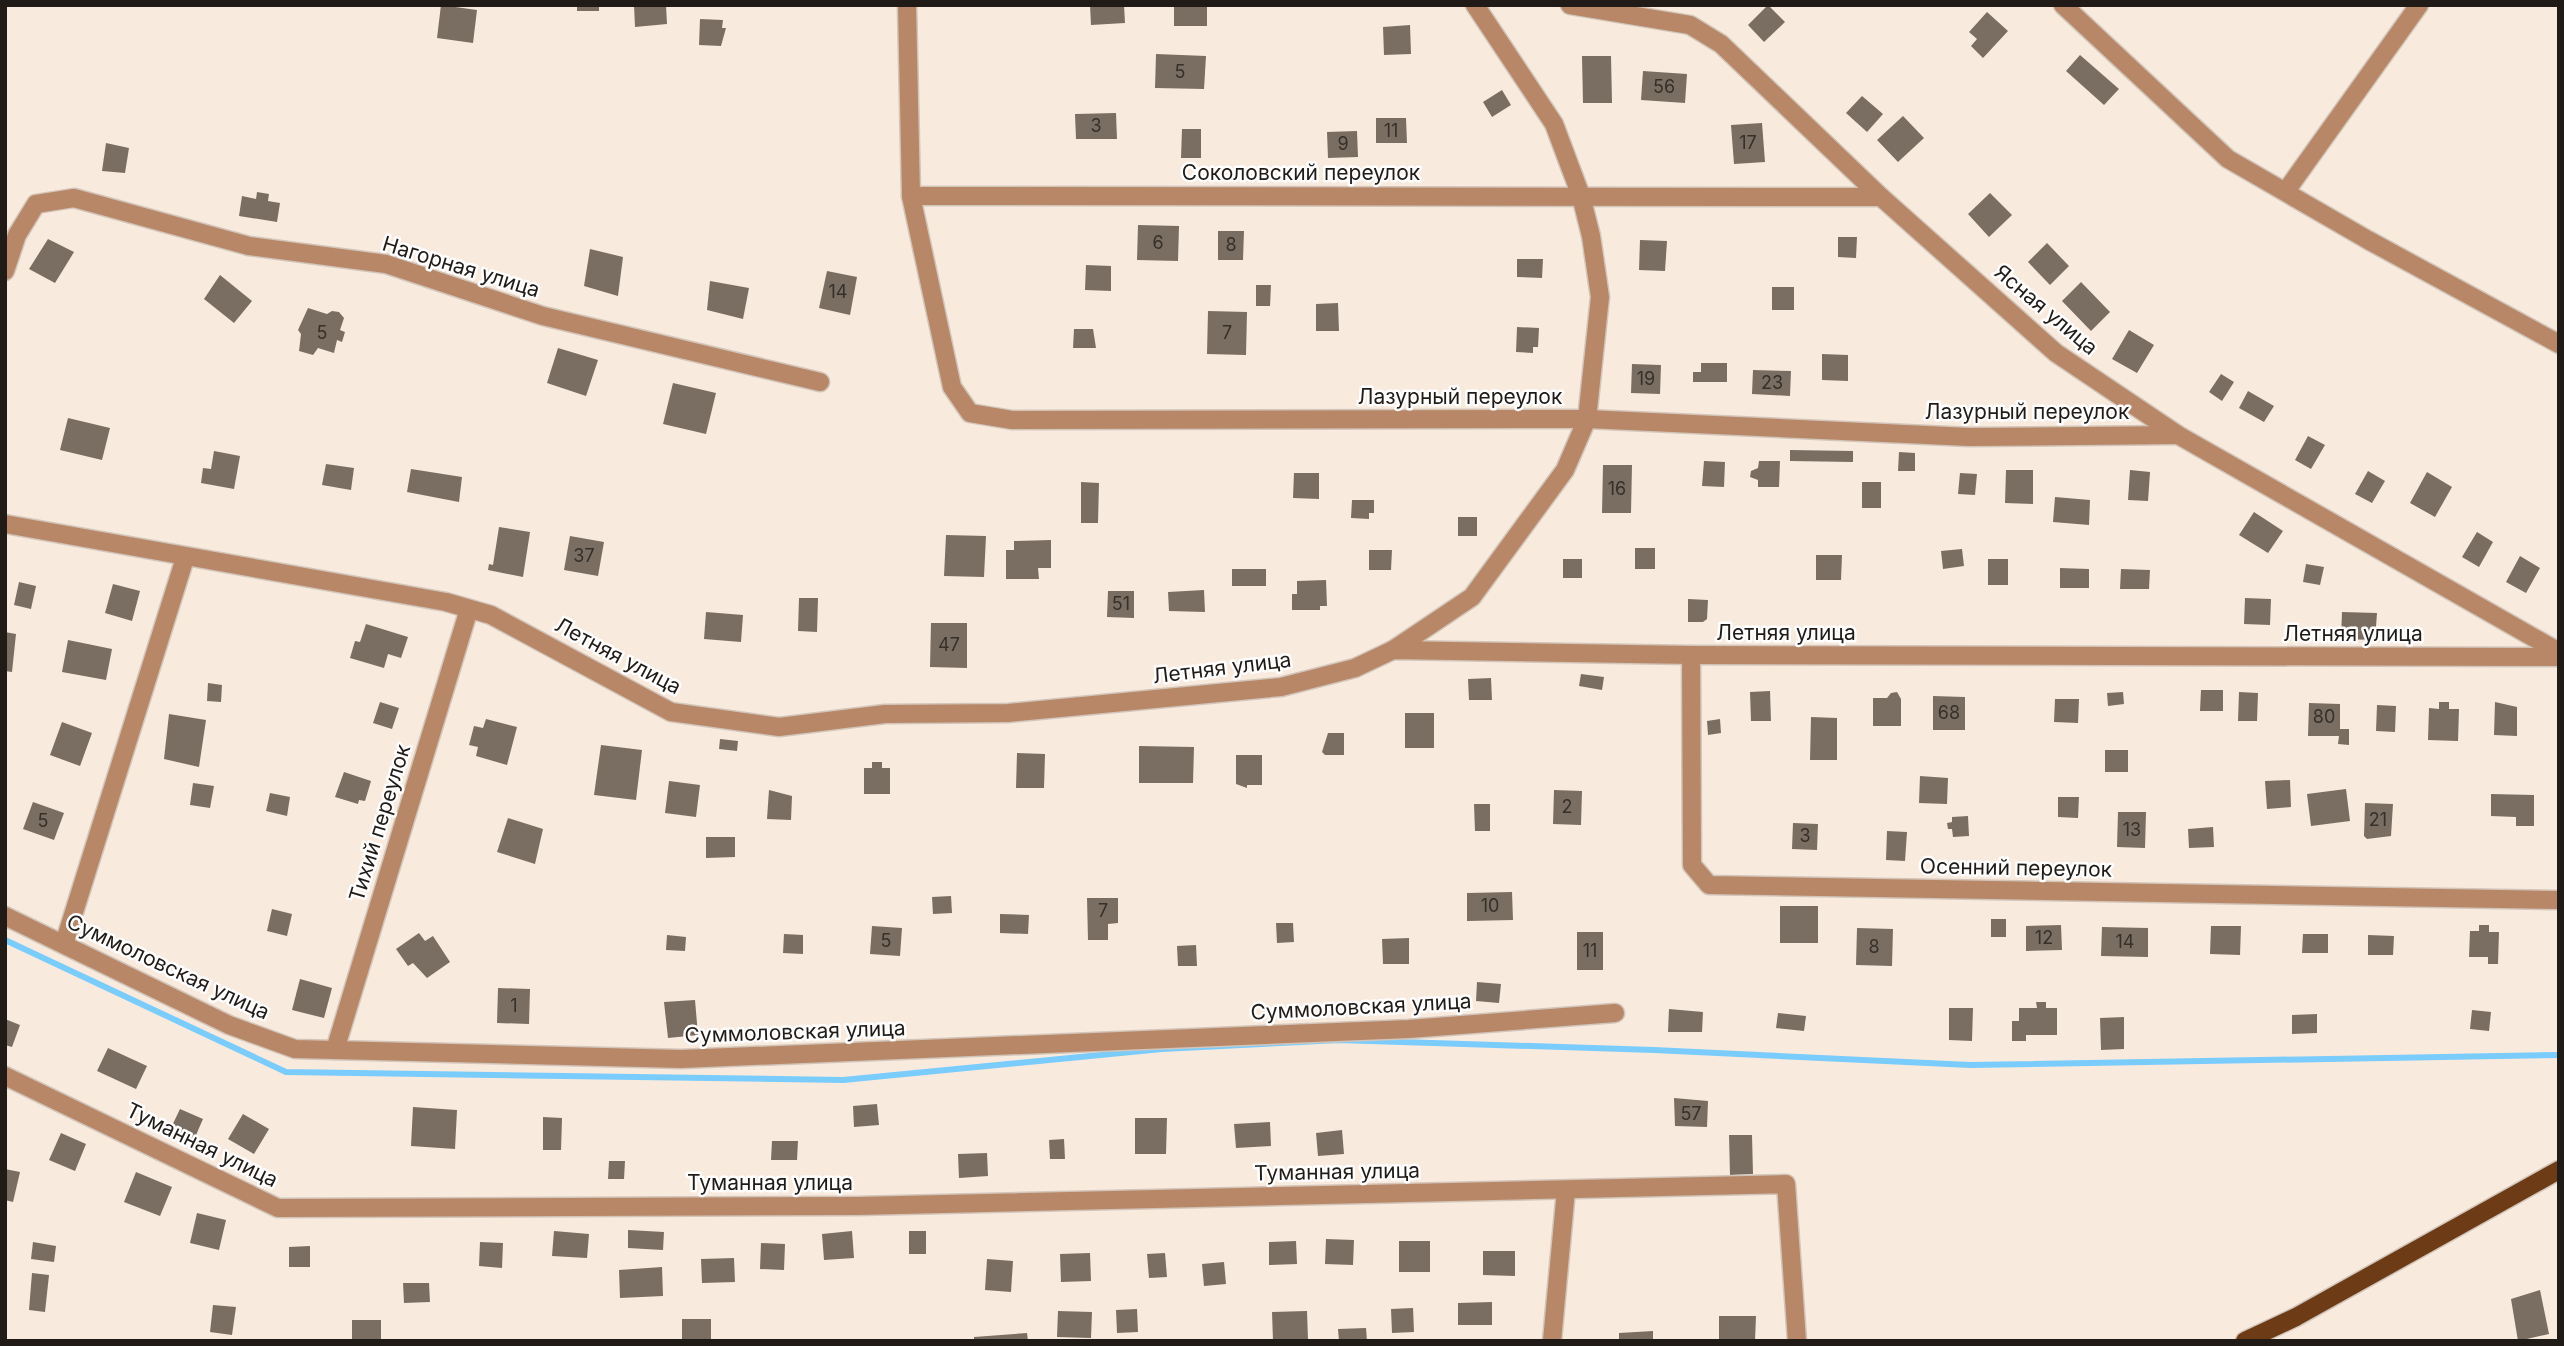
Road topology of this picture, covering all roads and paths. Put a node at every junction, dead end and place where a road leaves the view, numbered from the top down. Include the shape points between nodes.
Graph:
1 (907, 5) edge
2 (1475, 5) edge
3 (1570, 5) edge
4 (2063, 5) edge
5 (2419, 5) edge
6 (2286, 191) junction
7 (911, 196) junction
8 (1581, 197) junction
9 (1881, 197) junction
10 (5, 271) edge
11 (2559, 344) edge
12 (820, 382) dead end
13 (1587, 419) junction
14 (2178, 435) junction
15 (5, 524) edge
16 (185, 558) junction
17 (469, 609) junction
18 (1393, 650) junction
19 (1691, 655) junction
20 (2559, 655) edge
21 (2559, 900) edge
22 (5, 916) edge
23 (64, 944) junction
24 (1615, 1013) dead end
25 (335, 1050) junction
26 (5, 1076) edge
27 (2559, 1170) edge
28 (1566, 1190) junction
29 (1552, 1341) edge
30 (1797, 1341) edge
31 (2245, 1341) edge

1 - 7 street
2 - 8 street via 1555,124
3 - 9 street, Ясная улица via 1690,25 1721,44
4 - 6 street via 2228,159
5 - 6 street
6 - 11 street
7 - 8 street, Соколовский переулок
7 - 13 street, Лазурный переулок via 951,387 970,413 1012,420
8 - 9 street, Соколовский переулок
8 - 13 street via 1600,298
9 - 14 street, Ясная улица via 2056,353
10 - 12 street, Нагорная улица via 17,235 36,204 74,198 249,246 386,264 543,316
13 - 14 street, Лазурный переулок via 1969,437
13 - 18 street via 1565,470 1472,597
14 - 20 street, Ясная улица
15 - 16 street, Летняя улица
16 - 17 street, Летняя улица
16 - 23 street
17 - 18 street, Летняя улица via 491,615 671,712 779,727 885,714 1008,713 1281,688 1355,667
17 - 25 street, Тихий переулок
18 - 19 street, Летняя улица
19 - 20 street, Летняя улица
19 - 21 street, Осенний переулок via 1692,865 1709,885
22 - 23 street, Суммоловская улица
23 - 25 street, Суммоловская улица via 229,1025 295,1049
24 - 25 street, Суммоловская улица via 1409,1029 681,1059
26 - 28 street, Туманная улица via 278,1208 857,1206
27 - 31 main road
28 - 29 street
28 - 30 street, Туманная улица via 1786,1184

